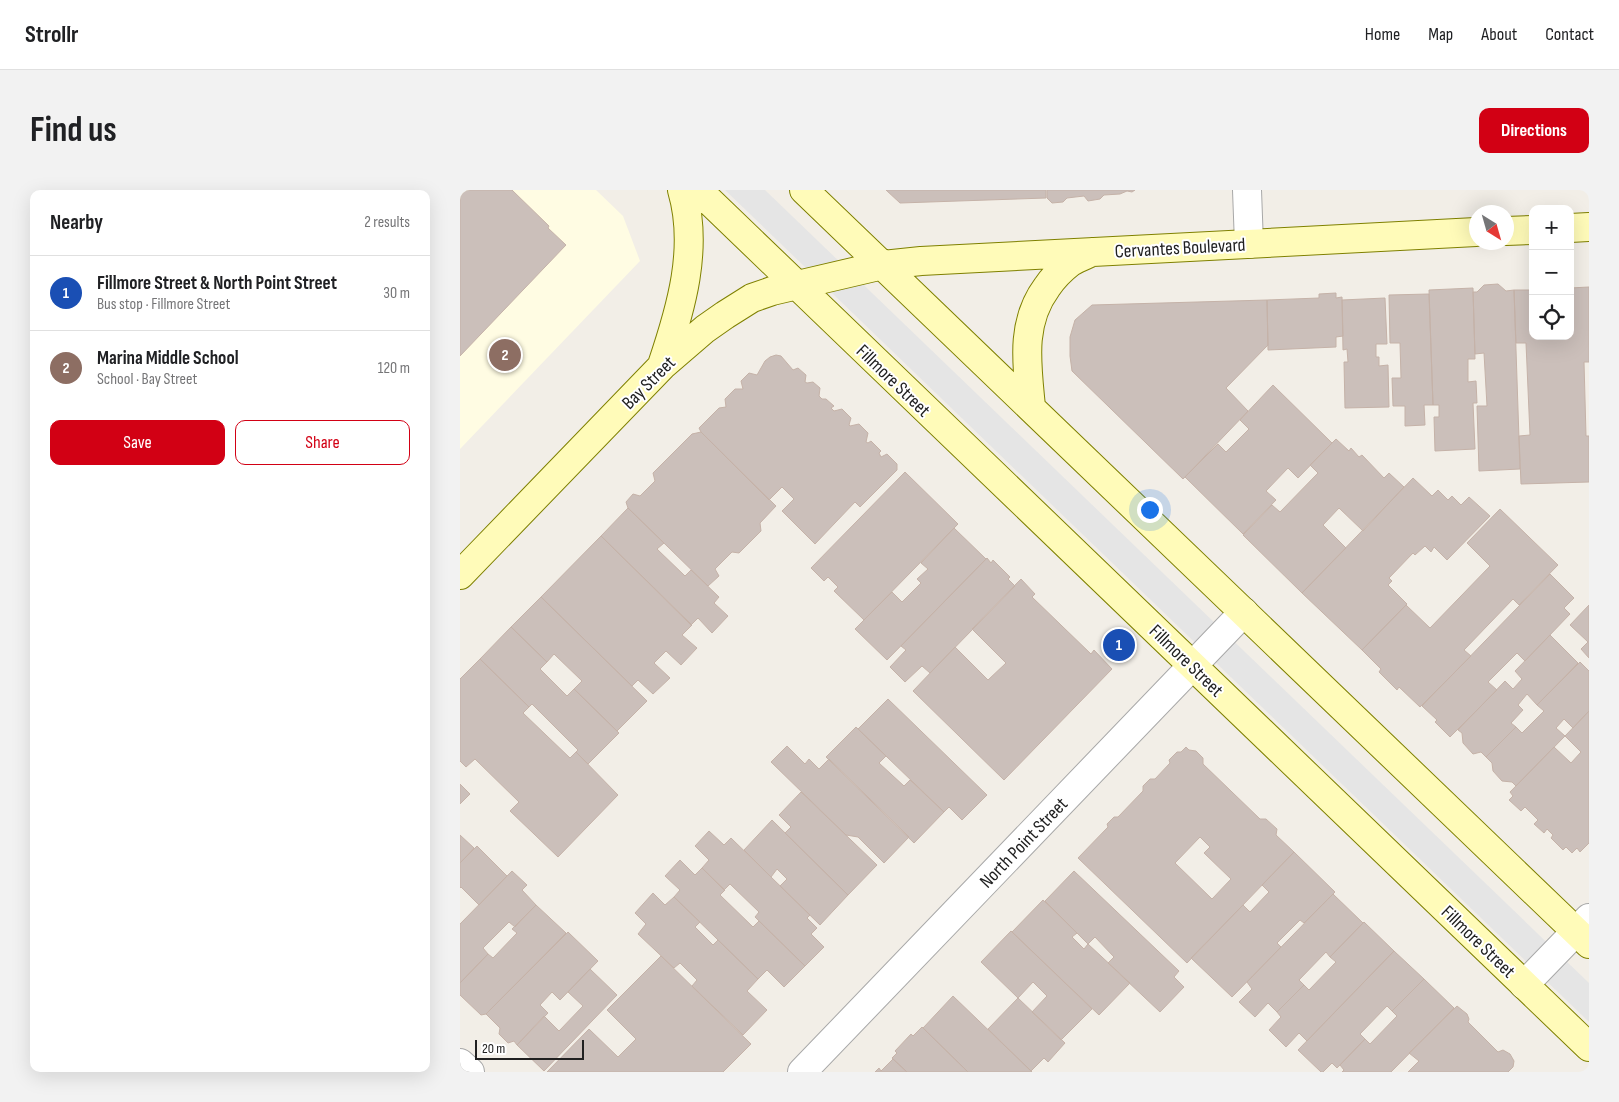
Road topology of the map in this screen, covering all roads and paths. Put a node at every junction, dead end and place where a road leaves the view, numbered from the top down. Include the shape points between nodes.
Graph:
1 (682, 190) edge
2 (698, 190) edge
3 (804, 190) edge
4 (1247, 190) edge
5 (1589, 227) edge
6 (1574, 228) edge
7 (1529, 230) edge
8 (1514, 231) edge
9 (1469, 232) edge
10 (1249, 244) junction
11 (1094, 252) junction
12 (883, 265) junction
13 (796, 284) junction
14 (662, 366) junction
15 (1031, 407) junction
16 (460, 575) edge
17 (1244, 612) junction
18 (1192, 665) junction
19 (1585, 931) edge
20 (1524, 985) junction
21 (1589, 1047) edge
22 (460, 1063) edge
23 (470, 1072) edge
24 (802, 1072) edge

1 - 14 street via 689,224 687,266 676,325
2 - 13 street, Fillmore Street
3 - 12 street
4 - 10 street
5 - 6 street
7 - 8 street
9 - 10 street, Cervantes Boulevard
10 - 11 street, Cervantes Boulevard
11 - 12 street, Cervantes Boulevard via 965,257
11 - 15 street via 1071,262 1053,278 1032,313 1026,351
12 - 13 street, Bay Street
12 - 15 street
13 - 14 street, Bay Street via 752,298 705,329
13 - 18 street, Fillmore Street
14 - 16 street, Bay Street
15 - 17 street
17 - 18 street, North Point Street
17 - 19 street
18 - 20 street, Fillmore Street
18 - 24 street, North Point Street
19 - 20 street
20 - 21 street, Fillmore Street
22 - 23 street

